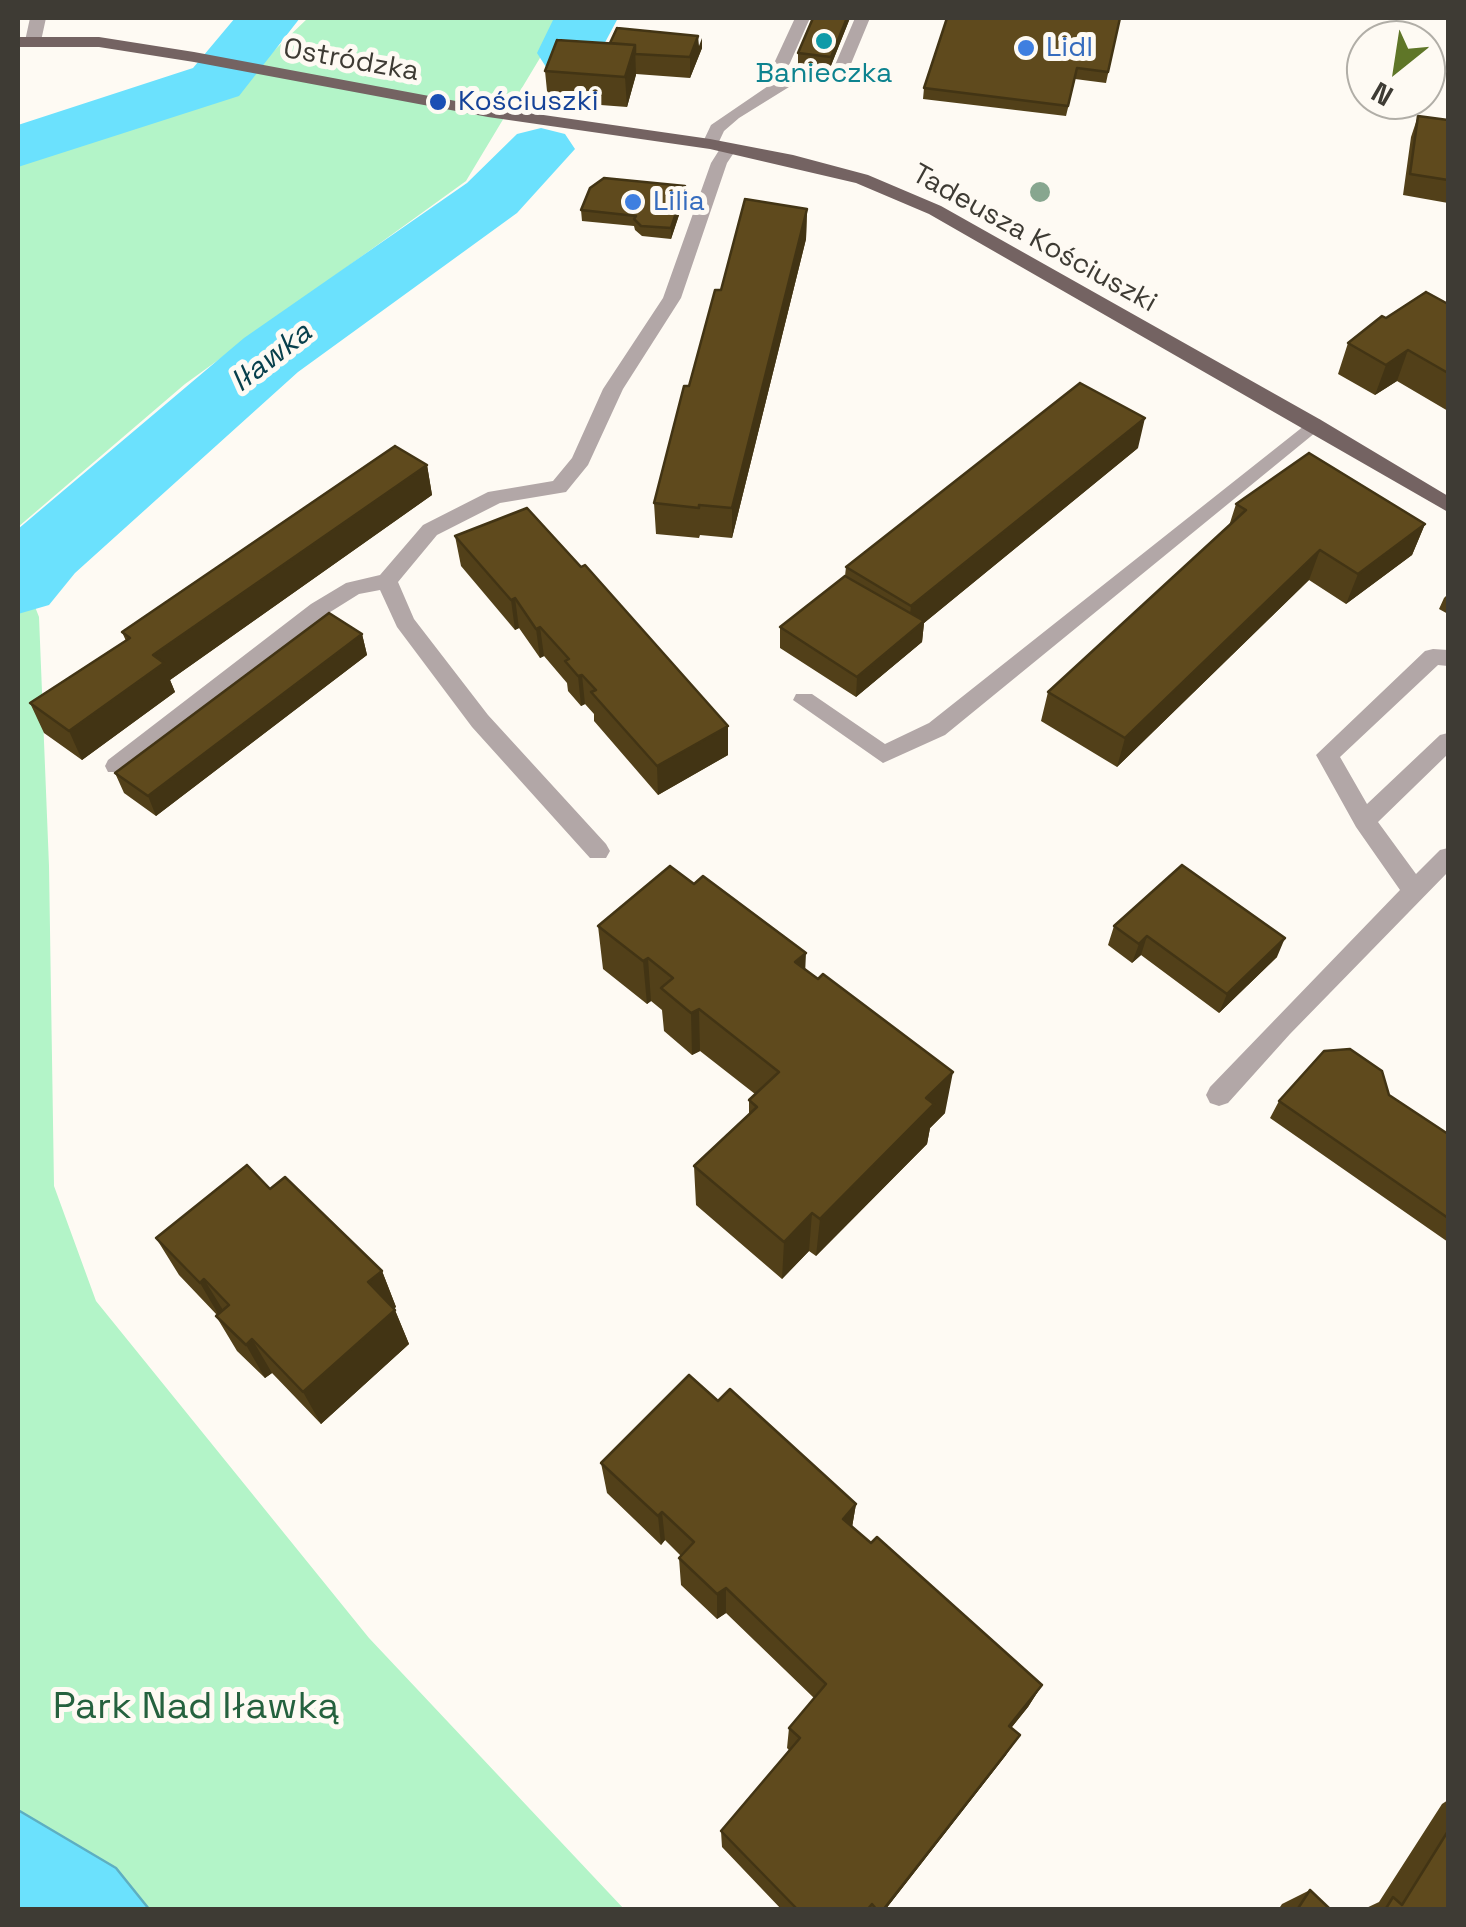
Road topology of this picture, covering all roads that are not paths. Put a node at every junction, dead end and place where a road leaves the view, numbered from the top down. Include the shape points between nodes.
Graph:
1 (38, 18) edge
2 (802, 18) edge
3 (862, 18) edge
4 (25, 41) edge
5 (783, 84) junction
6 (438, 102) joint
7 (719, 146) junction
8 (1314, 424) junction
9 (1448, 505) edge
10 (387, 580) junction
11 (1448, 658) edge
12 (804, 700) dead end
13 (1448, 741) edge
14 (116, 766) dead end
15 (1364, 820) junction
16 (598, 851) dead end
17 (1448, 857) edge
18 (1414, 891) junction
19 (1219, 1095) dead end

1 - 4 street
2 - 5 street via 778,72
3 - 5 street via 842,68
4 - 6 main road, Ostródzka via 98,42
5 - 7 street via 717,129
6 - 7 main road, Tadeusza Kościuszki
7 - 8 main road, Tadeusza Kościuszki via 862,179 935,210
7 - 10 street via 720,162 672,298 612,389 581,460 560,487 496,498 430,530
8 - 9 main road, Tadeusza Kościuszki
8 - 12 street via 937,728 883,754
10 - 14 street via 353,588 319,609
10 - 16 street via 404,622 480,720
11 - 15 street via 1433,657 1327,755
13 - 15 street
15 - 18 street
17 - 18 street
18 - 19 street

